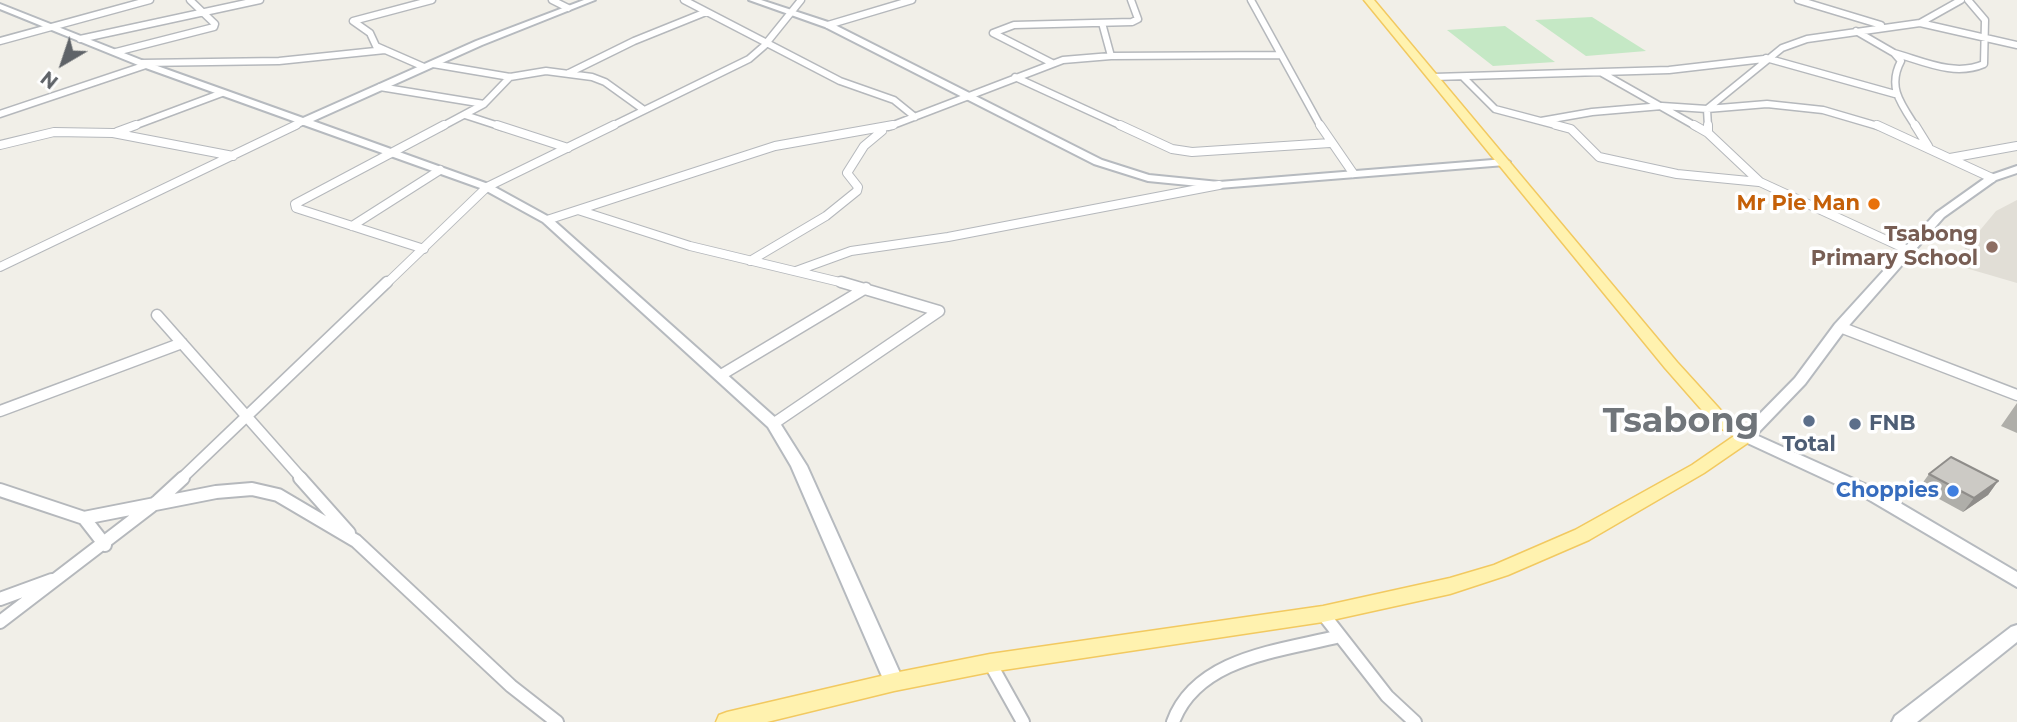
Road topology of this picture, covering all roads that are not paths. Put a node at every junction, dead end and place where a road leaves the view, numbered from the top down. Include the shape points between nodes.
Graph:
1 (150, 0) edge
2 (190, 0) edge
3 (260, 0) edge
4 (432, 0) edge
5 (552, 0) edge
6 (591, 0) edge
7 (684, 0) edge
8 (753, 0) edge
9 (800, 0) edge
10 (893, 0) edge
11 (912, 0) edge
12 (1131, 0) edge
13 (1251, 0) edge
14 (1370, 0) edge
15 (1798, 0) edge
16 (1961, 0) edge
17 (1968, 0) edge
18 (1, 4) edge
19 (884, 6) junction
20 (568, 8) junction
21 (789, 10) junction
22 (705, 12) junction
23 (204, 13) junction
24 (1102, 23) junction
25 (1920, 23) junction
26 (828, 25) junction
27 (1883, 26) junction
28 (51, 27) junction
29 (1855, 31) junction
30 (80, 39) junction
31 (1986, 39) junction
32 (0, 41) edge
33 (769, 42) junction
34 (2017, 45) edge
35 (384, 50) junction
36 (116, 52) junction
37 (1894, 53) junction
38 (1281, 55) junction
39 (1111, 56) junction
40 (1765, 59) junction
41 (1052, 63) junction
42 (144, 64) junction
43 (429, 66) junction
44 (568, 73) junction
45 (1602, 73) junction
46 (510, 77) junction
47 (1014, 77) junction
48 (1434, 77) junction
49 (1464, 78) junction
50 (380, 87) junction
51 (222, 93) junction
52 (1895, 94) junction
53 (966, 96) junction
54 (484, 104) junction
55 (1662, 106) junction
56 (1707, 108) junction
57 (644, 110) junction
58 (0, 114) edge
59 (465, 115) junction
60 (915, 117) junction
61 (1541, 121) junction
62 (300, 123) junction
63 (888, 127) junction
64 (113, 133) junction
65 (1709, 133) junction
66 (1330, 143) junction
67 (0, 145) edge
68 (1928, 146) junction
69 (2017, 146) edge
70 (568, 148) junction
71 (387, 153) junction
72 (233, 156) junction
73 (1950, 158) junction
74 (1505, 162) junction
75 (440, 170) junction
76 (2016, 170) edge
77 (1353, 173) junction
78 (1992, 178) junction
79 (1760, 182) junction
80 (1219, 185) junction
81 (487, 187) junction
82 (576, 210) junction
83 (547, 220) junction
84 (352, 226) junction
85 (424, 249) junction
86 (1908, 250) junction
87 (750, 261) junction
88 (0, 267) edge
89 (795, 271) junction
90 (866, 288) junction
91 (157, 315) dead end
92 (1840, 327) junction
93 (182, 343) junction
94 (721, 375) junction
95 (2017, 395) edge
96 (0, 411) edge
97 (248, 418) junction
98 (773, 424) junction
99 (1746, 436) junction
100 (0, 490) edge
101 (158, 501) junction
102 (84, 518) junction
103 (356, 541) junction
104 (105, 545) junction
105 (62, 577) junction
106 (2017, 580) edge
107 (0, 599) edge
108 (1323, 614) junction
109 (0, 622) edge
110 (2017, 632) edge
111 (1340, 636) junction
112 (990, 663) junction
113 (894, 682) junction
114 (557, 722) edge
115 (727, 722) edge
116 (1023, 722) edge
117 (1173, 722) edge
118 (1415, 722) edge
119 (1902, 722) edge

1 - 28 street
2 - 23 street
3 - 23 street
4 - 35 street via 353,21
5 - 20 street
6 - 20 street
7 - 22 street
8 - 21 street
9 - 21 street
10 - 19 street
11 - 19 street
12 - 24 street via 1138,19
13 - 38 street
14 - 48 main road
15 - 27 street
16 - 25 street
17 - 31 street via 1985,20
18 - 28 street
19 - 26 street
20 - 43 street
21 - 26 street
21 - 33 street
22 - 33 street
22 - 44 street
23 - 30 street
23 - 36 street via 214,27
24 - 39 street
24 - 41 street via 1014,25 993,33
25 - 27 street
25 - 31 street
26 - 53 street
27 - 29 street
28 - 30 street
28 - 32 street
29 - 37 street
29 - 40 street via 1807,39
30 - 36 street
31 - 34 street
31 - 37 street via 1984,64 1971,69
33 - 57 street via 749,59
33 - 60 street via 840,81 894,100
35 - 42 street via 279,61
35 - 43 street
36 - 42 street
37 - 52 street via 1901,64 1894,74
38 - 39 street
38 - 66 street
39 - 41 street
40 - 45 street
40 - 52 street
40 - 56 street
41 - 47 street
42 - 51 street
42 - 58 street
43 - 46 street
43 - 50 street
44 - 46 street via 534,71
44 - 57 street via 600,79
45 - 49 street
45 - 55 street
46 - 54 street
47 - 53 street
47 - 66 street via 1172,149 1192,152
48 - 49 street
48 - 74 main road
49 - 61 street via 1495,109
50 - 54 street
50 - 62 street
51 - 62 street
51 - 64 street
52 - 68 street
53 - 60 street
53 - 80 street via 1116,170 1177,183
54 - 59 street
55 - 56 street
55 - 61 street
55 - 65 street
56 - 65 street
56 - 68 street via 1752,104 1823,110
57 - 70 street
59 - 70 street
59 - 71 street
60 - 63 street
61 - 79 street via 1571,129 1594,154 1605,159 1677,174
62 - 71 street
62 - 72 street
63 - 82 street via 775,146
63 - 87 street via 869,141 847,173 857,191 826,216
64 - 67 street via 54,132
64 - 72 street
65 - 79 street
66 - 77 street
68 - 73 street
69 - 73 street
70 - 81 street
71 - 75 street
71 - 84 street via 295,204
72 - 88 street
73 - 78 street
74 - 77 street
74 - 99 main road via 1698,396 1721,421
75 - 81 street
75 - 84 street
76 - 78 street
77 - 80 street
78 - 86 street via 1940,215
79 - 86 street
80 - 89 street via 851,251
81 - 83 street
81 - 85 street
82 - 83 street
82 - 87 street
83 - 94 street
84 - 85 street
85 - 97 street
86 - 92 street
87 - 89 street
89 - 90 street
90 - 94 street
90 - 98 street via 939,311
91 - 93 street
92 - 95 street
92 - 99 street via 1800,382
93 - 96 street
93 - 97 street
94 - 98 street
97 - 101 street
97 - 103 street
98 - 113 street via 799,466
99 - 106 street via 1872,494
99 - 108 main road via 1698,469 1543,553 1450,586
100 - 102 street
101 - 102 street
101 - 103 street via 252,489 278,495
101 - 104 street
102 - 104 street
103 - 114 street via 511,686
104 - 105 street
105 - 107 street
105 - 109 street
108 - 111 street
108 - 112 main road
110 - 119 street
111 - 117 street via 1224,669 1202,680 1185,698
111 - 118 street via 1387,696
112 - 113 main road
112 - 116 street
113 - 115 main road

